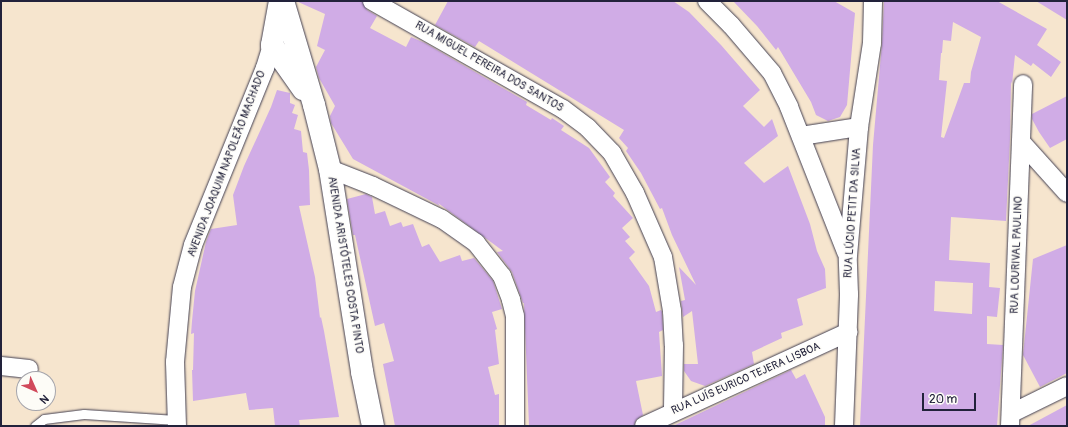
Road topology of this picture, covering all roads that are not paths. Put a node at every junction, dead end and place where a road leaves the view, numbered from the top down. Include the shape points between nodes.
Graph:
1 (282, 1) edge
2 (372, 1) edge
3 (707, 1) edge
4 (873, 1) edge
5 (272, 45) junction
6 (1023, 84) dead end
7 (314, 105) junction
8 (859, 127) junction
9 (801, 136) junction
10 (1022, 143) junction
11 (330, 169) junction
12 (1067, 193) edge
13 (848, 256) junction
14 (848, 332) junction
15 (1, 366) edge
16 (29, 369) dead end
17 (1067, 386) edge
18 (673, 411) junction
19 (1011, 419) edge
20 (176, 423) edge
21 (35, 426) edge
22 (373, 426) edge
23 (515, 426) edge
24 (644, 426) edge
25 (844, 426) edge

1 - 5 main road
1 - 7 main road, AVENIDA ARISTÓTELES COSTA PINTO
2 - 18 street, RUA MIGUEL PEREIRA DOS SANTOS via 562,108 596,135 612,153 635,193 663,257 672,310
3 - 9 street via 772,74
4 - 8 street, RUA LÚCIO PETIT DA SILVA via 872,43
5 - 7 main road, AVENIDA ARISTÓTELES COSTA PINTO
5 - 20 street, AVENIDA JOAQUIM NAPOLEÃO MACHADO via 193,245 182,287 176,362
6 - 10 street, RUA LOURIVAL PAULINO
7 - 11 main road, AVENIDA ARISTÓTELES COSTA PINTO
8 - 9 street
8 - 13 street, RUA LÚCIO PETIT DA SILVA
9 - 13 street
10 - 12 street
10 - 19 street, RUA LOURIVAL PAULINO
11 - 22 main road, AVENIDA ARISTÓTELES COSTA PINTO
11 - 23 street via 373,186 442,219 476,243 502,276 512,300 515,316
13 - 14 street, RUA LÚCIO PETIT DA SILVA
14 - 18 street, RUA LUÍS EURICO TEJERA LISBOA
14 - 25 street, RUA LÚCIO PETIT DA SILVA
15 - 16 street
17 - 19 street
18 - 24 street, RUA LUÍS EURICO TEJERA LISBOA
20 - 21 lane via 84,414 44,419

